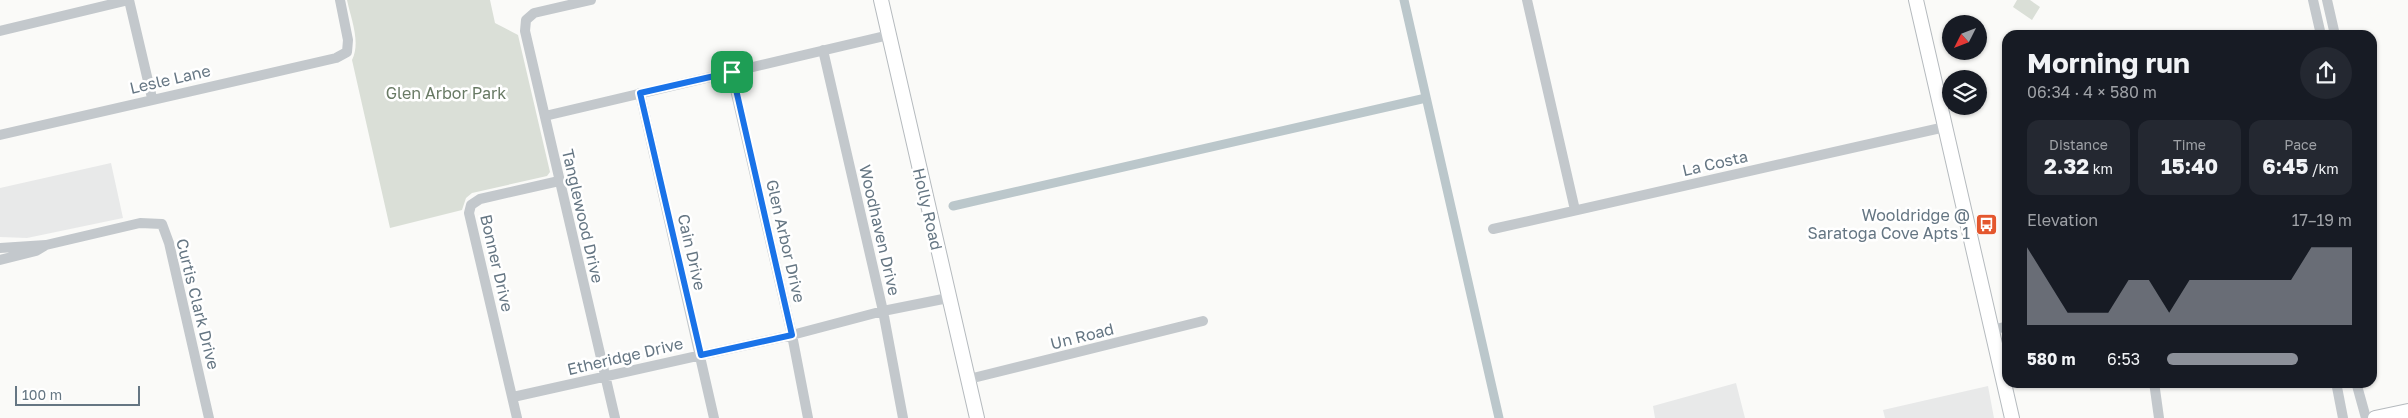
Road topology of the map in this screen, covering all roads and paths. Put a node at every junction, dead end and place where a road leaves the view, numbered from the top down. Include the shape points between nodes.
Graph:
1 (129, 0) edge
2 (340, 0) edge
3 (590, 0) edge
4 (881, 0) edge
5 (1526, 0) edge
6 (1916, 0) edge
7 (2313, 0) edge
8 (2327, 0) edge
9 (2320, 30) edge
10 (2334, 30) edge
11 (0, 31) edge
12 (889, 35) junction
13 (824, 50) junction
14 (732, 72) junction
15 (640, 93) junction
16 (152, 98) junction
17 (545, 116) junction
18 (1945, 127) junction
19 (0, 135) edge
20 (560, 181) junction
21 (1575, 210) junction
22 (1492, 229) dead end
23 (46, 245) junction
24 (0, 248) edge
25 (0, 260) edge
26 (948, 298) junction
27 (883, 311) junction
28 (1203, 321) dead end
29 (2002, 328) edge
30 (1992, 330) junction
31 (792, 335) junction
32 (701, 355) junction
33 (2002, 374) edge
34 (606, 375) junction
35 (968, 379) junction
36 (2005, 388) edge
37 (2155, 388) edge
38 (2337, 388) edge
39 (2358, 388) edge
40 (513, 397) junction
41 (2408, 411) edge
42 (209, 418) edge
43 (518, 418) edge
44 (615, 418) edge
45 (714, 418) edge
46 (808, 418) edge
47 (903, 418) edge
48 (977, 418) edge
49 (2012, 418) edge
50 (2159, 418) edge
51 (2343, 418) edge
52 (2366, 418) edge
53 (2376, 418) edge

1 - 11 street
1 - 16 street
2 - 16 street, Lesle Lane via 348,40 346,52 336,58
3 - 17 street, Tanglewood Drive via 534,13 526,20 525,31
4 - 12 main road, Holly Road
5 - 21 street
6 - 18 main road
7 - 9 street
8 - 10 street
12 - 13 street
12 - 26 main road, Holly Road
13 - 14 street
13 - 27 street, Woodhaven Drive
14 - 15 street
14 - 31 street, Glen Arbor Drive
15 - 17 street
15 - 32 street, Cain Drive
16 - 19 street, Lesle Lane
17 - 20 street, Tanglewood Drive
18 - 21 street, La Costa
18 - 30 main road
20 - 34 street, Tanglewood Drive
20 - 40 street, Bonner Drive via 480,199 471,205 469,214
21 - 22 street, La Costa
23 - 24 street, Curtis Clark Drive
23 - 25 street, Curtis Clark Drive via 36,251
23 - 42 street, Curtis Clark Drive via 140,223 162,224
26 - 27 street, Etheridge Drive
26 - 35 main road, Holly Road
27 - 31 street, Etheridge Drive
27 - 47 street, Woodhaven Drive
28 - 35 street, Un Road
29 - 30 street
30 - 33 main road
31 - 32 street, Etheridge Drive
31 - 46 street, Glen Arbor Drive
32 - 34 street, Etheridge Drive
32 - 45 street, Cain Drive
34 - 40 street, Etheridge Drive
34 - 44 street, Tanglewood Drive
35 - 48 main road, Holly Road
36 - 49 main road
37 - 50 street
38 - 51 street
39 - 52 street
40 - 43 street, Bonner Drive
41 - 53 main road

